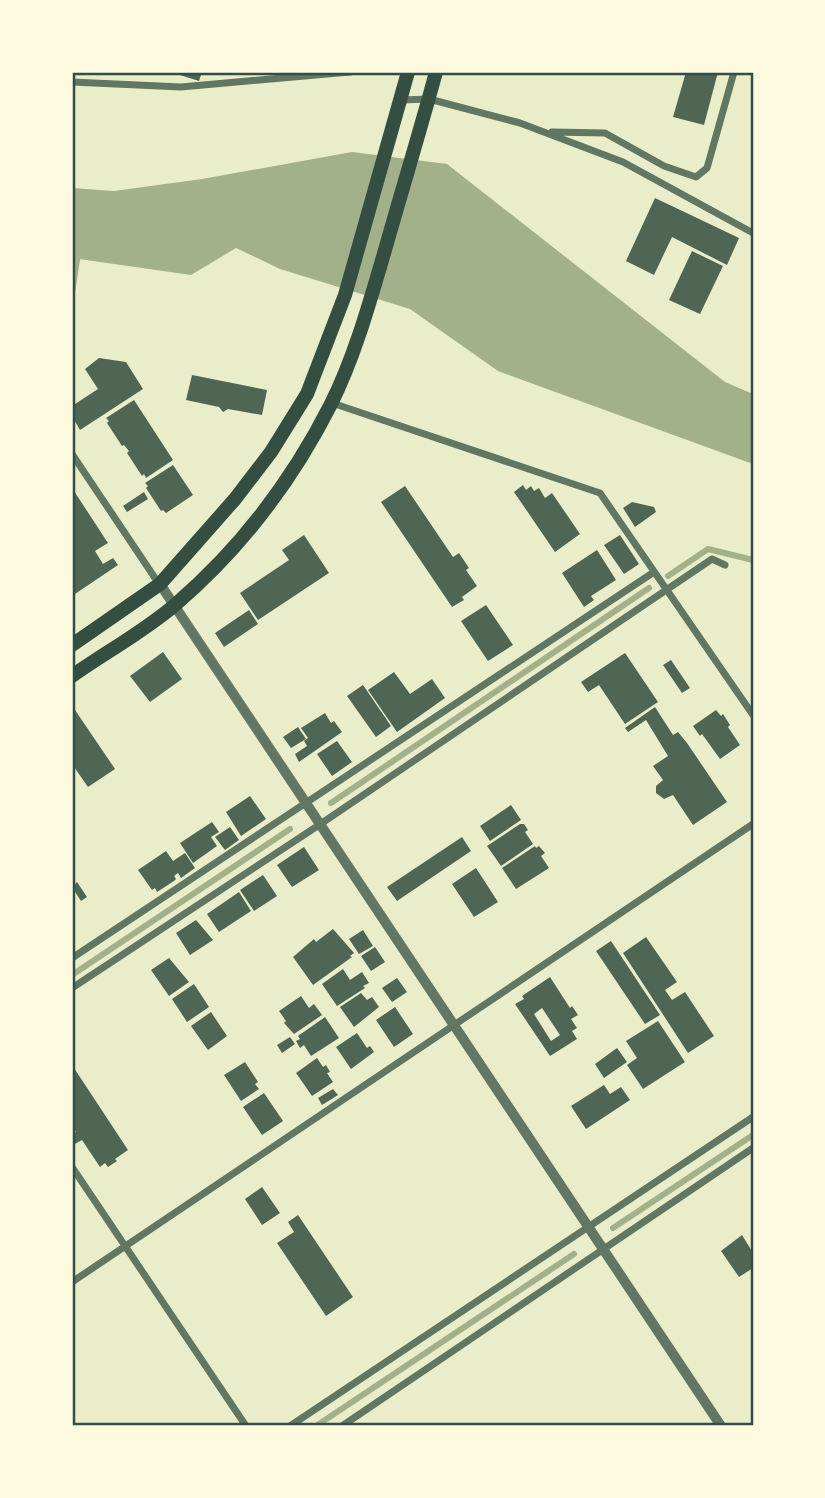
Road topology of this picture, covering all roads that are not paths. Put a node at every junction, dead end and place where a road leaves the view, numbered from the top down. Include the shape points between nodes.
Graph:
1 (350, 72) edge
2 (408, 72) edge
3 (436, 72) edge
4 (734, 72) edge
5 (72, 82) edge
6 (429, 99) junction
7 (400, 100) junction
8 (544, 132) junction
9 (753, 233) edge
10 (332, 403) junction
11 (72, 454) edge
12 (725, 565) dead end
13 (654, 572) junction
14 (160, 584) junction
15 (666, 590) junction
16 (174, 606) junction
17 (72, 645) edge
18 (72, 676) edge
19 (753, 715) edge
20 (305, 804) junction
21 (753, 824) edge
22 (319, 825) junction
23 (72, 958) edge
24 (72, 988) edge
25 (454, 1026) junction
26 (753, 1117) edge
27 (753, 1148) edge
28 (72, 1167) edge
29 (589, 1227) junction
30 (125, 1247) junction
31 (604, 1249) junction
32 (72, 1282) edge
33 (246, 1426) edge
34 (290, 1426) edge
35 (342, 1426) edge
36 (721, 1426) edge

1 - 5 street via 181,87
2 - 7 main road
3 - 6 main road
4 - 8 street via 707,168 696,177 664,166 605,133
6 - 7 street
6 - 8 street
6 - 10 main road via 368,308
7 - 14 main road via 345,295 307,394 235,499
8 - 9 street via 623,162
10 - 13 street via 600,493
10 - 16 main road via 276,495 243,537
11 - 14 street
12 - 15 street via 712,559
13 - 15 street
13 - 20 street
14 - 16 street
14 - 17 main road
15 - 19 street
15 - 22 street
16 - 18 main road
16 - 20 street
20 - 22 street
20 - 23 street
21 - 25 street
22 - 24 street
22 - 25 street
25 - 29 street
25 - 30 street
26 - 29 street
27 - 31 street
28 - 30 street
29 - 31 street
29 - 34 street
30 - 32 street
30 - 33 street
31 - 35 street
31 - 36 street

